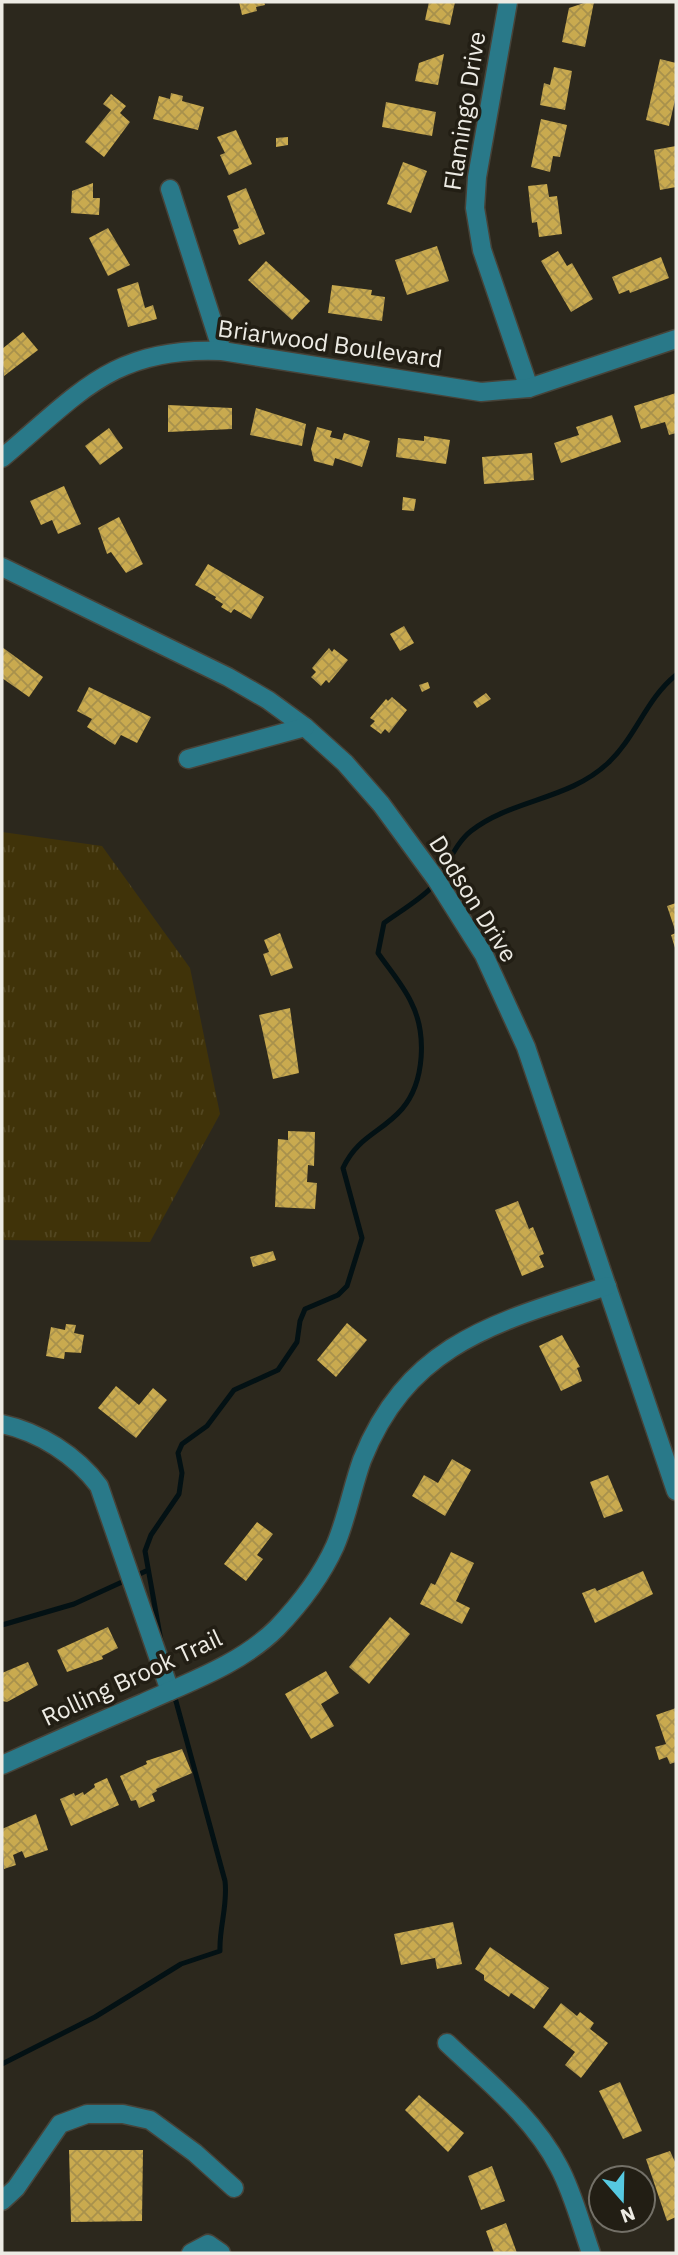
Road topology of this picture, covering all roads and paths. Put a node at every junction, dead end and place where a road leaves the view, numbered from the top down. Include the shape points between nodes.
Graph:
1 (508, 2) edge
2 (170, 188) dead end
3 (676, 339) edge
4 (222, 351) junction
5 (529, 388) junction
6 (2, 458) edge
7 (2, 567) edge
8 (305, 727) junction
9 (188, 759) dead end
10 (607, 1286) junction
11 (2, 1424) edge
12 (672, 1466) edge
13 (676, 1492) edge
14 (170, 1691) junction
15 (2, 1765) edge
16 (447, 2043) dead end
17 (234, 2188) dead end
18 (2, 2201) edge
19 (191, 2253) edge
20 (220, 2253) edge
21 (591, 2253) edge

1 - 5 street, Flamingo Drive via 475,208 482,250
2 - 4 street
3 - 5 street, Briarwood Boulevard
4 - 5 street, Briarwood Boulevard via 481,392
4 - 6 street, Briarwood Boulevard via 159,353 103,374
7 - 8 street, Dodson Drive via 229,677
8 - 9 street
8 - 10 street, Dodson Drive via 381,804 446,892 484,955 526,1047
10 - 12 street, Dodson Drive
10 - 14 street, Rolling Brook Trail via 505,1320 455,1343 434,1359 400,1393 375,1432 335,1546 301,1601 247,1652
11 - 14 street via 18,1427 64,1451 87,1469 99,1486
12 - 13 street, Dodson Drive
14 - 15 street, Rolling Brook Trail
16 - 21 street via 544,2142 560,2169
17 - 18 street via 150,2120 123,2113 87,2114 60,2124
19 - 20 street via 208,2244

